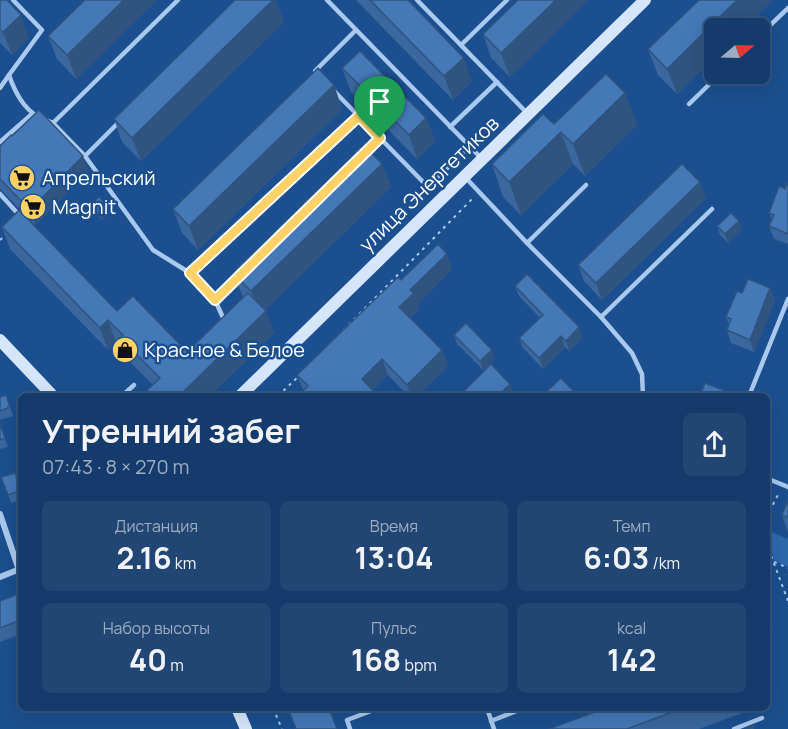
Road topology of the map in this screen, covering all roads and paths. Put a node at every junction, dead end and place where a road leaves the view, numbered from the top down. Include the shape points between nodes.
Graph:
1 (13, 0) edge
2 (178, 0) edge
3 (327, 0) edge
4 (417, 0) edge
5 (507, 0) edge
6 (645, 0) edge
7 (788, 8) edge
8 (770, 25) edge
9 (356, 30) junction
10 (461, 45) junction
11 (9, 75) junction
12 (322, 78) edge
13 (497, 82) junction
14 (710, 84) edge
15 (329, 86) edge
16 (0, 88) edge
17 (689, 104) dead end
18 (32, 114) junction
19 (528, 114) junction
20 (127, 115) edge
21 (359, 116) junction
22 (52, 123) junction
23 (450, 127) junction
24 (380, 138) junction
25 (0, 142) edge
26 (469, 147) junction
27 (363, 154) edge
28 (85, 156) junction
29 (482, 160) junction
30 (465, 176) junction
31 (586, 185) dead end
32 (479, 192) junction
33 (0, 194) edge
34 (712, 209) dead end
35 (23, 219) edge
36 (8, 233) edge
37 (0, 240) edge
38 (527, 243) junction
39 (190, 273) junction
40 (240, 276) edge
41 (788, 299) edge
42 (215, 300) junction
43 (601, 317) junction
44 (225, 324) edge
45 (0, 340) edge
46 (329, 345) edge
47 (303, 370) edge
48 (134, 385) dead end
49 (50, 393) edge
50 (125, 393) edge
51 (243, 393) edge
52 (281, 393) edge
53 (640, 393) edge
54 (750, 393) edge
55 (770, 480) edge
56 (785, 486) edge
57 (770, 511) edge
58 (0, 514) edge
59 (770, 552) edge
60 (774, 562) junction
61 (18, 564) edge
62 (788, 568) edge
63 (18, 570) edge
64 (0, 577) edge
65 (788, 601) edge
66 (238, 711) edge
67 (274, 711) edge
68 (371, 711) edge
69 (488, 711) edge
70 (516, 711) edge
71 (762, 718) dead end
72 (491, 721) junction
73 (246, 729) edge
74 (282, 729) edge
75 (350, 729) edge
76 (494, 729) edge
77 (734, 729) edge

1 - 11 lane via 42,30
2 - 22 lane
3 - 9 lane
4 - 10 lane
5 - 10 lane
6 - 19 main road, улица Энергетиков
7 - 8 lane
9 - 12 lane via 315,71
9 - 23 lane
10 - 13 lane
11 - 16 lane
11 - 18 lane
13 - 19 lane
13 - 23 lane
14 - 17 lane
15 - 21 lane
18 - 22 lane
18 - 25 lane
19 - 29 main road, улица Энергетиков
20 - 28 lane
21 - 24 lane
21 - 39 lane
22 - 28 lane
23 - 26 lane
24 - 26 lane via 428,187
24 - 27 lane
26 - 29 lane
28 - 39 lane via 153,250
29 - 30 main road, улица Энергетиков
30 - 32 lane
30 - 51 main road, улица Энергетиков
31 - 38 lane
32 - 38 lane
32 - 46 path
33 - 35 lane
34 - 43 lane
36 - 37 path
38 - 43 lane
39 - 42 lane
40 - 42 lane
41 - 54 lane
42 - 44 lane
43 - 53 lane via 632,353 642,374
45 - 49 main road
47 - 52 path
48 - 50 lane
55 - 56 lane
56 - 57 path
58 - 61 street
59 - 60 path
60 - 62 path
60 - 65 path
63 - 64 street
66 - 73 main road
67 - 74 path
68 - 75 lane via 347,720
69 - 72 lane
70 - 72 lane
71 - 77 lane
72 - 76 lane

